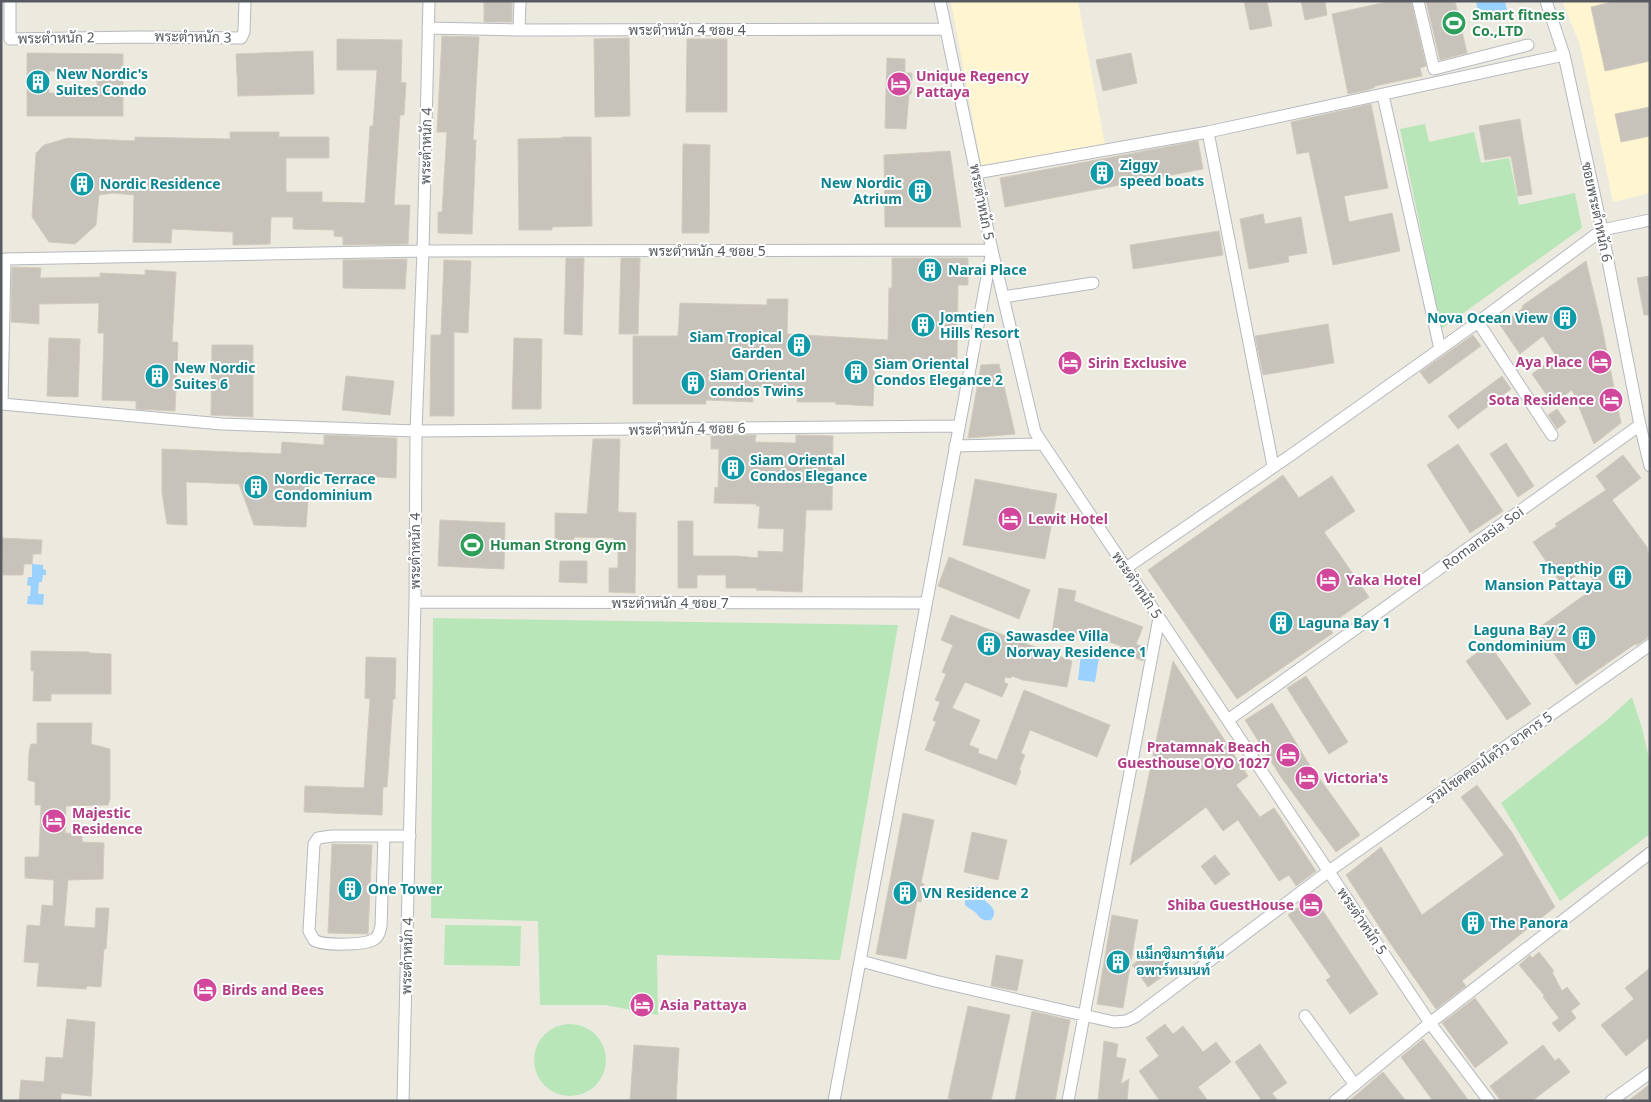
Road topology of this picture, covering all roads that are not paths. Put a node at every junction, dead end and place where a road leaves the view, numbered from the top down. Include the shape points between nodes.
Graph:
1 (10, 1) edge
2 (245, 1) edge
3 (429, 1) edge
4 (520, 1) edge
5 (940, 1) edge
6 (1418, 1) edge
7 (1546, 1) edge
8 (428, 28) junction
9 (946, 29) junction
10 (519, 30) junction
11 (138, 37) joint
12 (1528, 45) dead end
13 (1564, 55) junction
14 (1383, 95) junction
15 (1208, 132) junction
16 (976, 173) junction
17 (1650, 220) edge
18 (1602, 230) junction
19 (992, 250) junction
20 (423, 251) junction
21 (1092, 283) dead end
22 (1003, 297) junction
23 (1478, 322) junction
24 (1440, 349) junction
25 (1640, 425) junction
26 (958, 426) junction
27 (416, 431) junction
28 (1552, 435) dead end
29 (1043, 444) junction
30 (955, 446) junction
31 (1273, 466) junction
32 (1650, 466) edge
33 (1126, 568) junction
34 (415, 602) junction
35 (926, 603) junction
36 (1159, 618) junction
37 (1650, 645) edge
38 (1228, 720) junction
39 (384, 836) junction
40 (410, 836) junction
41 (1650, 854) edge
42 (1329, 871) junction
43 (861, 961) junction
44 (1084, 1016) junction
45 (1305, 1016) dead end
46 (1430, 1022) junction
47 (1650, 1072) edge
48 (1355, 1085) junction
49 (403, 1101) edge
50 (834, 1101) edge
51 (1068, 1101) edge
52 (1335, 1101) edge
53 (1489, 1101) edge
54 (1611, 1101) edge

1 - 11 street, พระตำหนัก 2 via 10,40
2 - 11 street, พระตำหนัก 3 via 244,32 240,38
3 - 8 street, พระตำหนัก 4
4 - 10 street
5 - 9 street, พระตำหนัก 5
6 - 12 street via 1434,68
7 - 13 street, ซอยพระตำหนัก 6
8 - 10 street, พระตำหนัก 4 ซอย 4
8 - 20 street, พระตำหนัก 4
9 - 10 street, พระตำหนัก 4 ซอย 4
9 - 16 street, พระตำหนัก 5
13 - 14 street
13 - 18 street, ซอยพระตำหนัก 6
14 - 15 street
14 - 24 street
15 - 16 street
15 - 31 street
16 - 19 street, พระตำหนัก 5
17 - 18 street
18 - 23 street
18 - 25 street, ซอยพระตำหนัก 6
19 - 20 street, พระตำหนัก 4 ซอย 5
19 - 22 street, พระตำหนัก 5
19 - 26 street
20 - 27 street, พระตำหนัก 4
20 - 27 street, พระตำหนัก 4 ซอย 5 via 5,259 2,404 222,424
21 - 22 street
22 - 29 street, พระตำหนัก 5 via 1035,432
23 - 24 street
23 - 28 street
24 - 31 street
25 - 32 street, ซอยพระตำหนัก 6
25 - 38 street, Romanasia Soi
26 - 27 street, พระตำหนัก 4 ซอย 6
26 - 30 street
27 - 34 street, พระตำหนัก 4
29 - 30 street
29 - 33 street, พระตำหนัก 5
30 - 35 street
31 - 33 street
33 - 36 street, พระตำหนัก 5
34 - 35 street, พระตำหนัก 4 ซอย 7
34 - 40 street, พระตำหนัก 4
35 - 43 street
36 - 38 street, พระตำหนัก 5
36 - 44 street
37 - 42 street, รวมโชคคอนโดวิว อาคาร 5
38 - 42 street, พระตำหนัก 5
39 - 39 street via 382,916 378,936 359,943 314,940 309,931 315,841 325,836
39 - 40 street
40 - 49 street, พระตำหนัก 4
41 - 46 street
42 - 44 street, รวมโชคคอนโดวิว อาคาร 5 via 1135,1017 1114,1022
42 - 46 street, พระตำหนัก 5
43 - 44 street, รวมโชคคอนโดวิว อาคาร 5
43 - 50 street
44 - 51 street
45 - 48 street
46 - 48 street
46 - 53 street, พระตำหนัก 5
47 - 54 street
48 - 52 street

